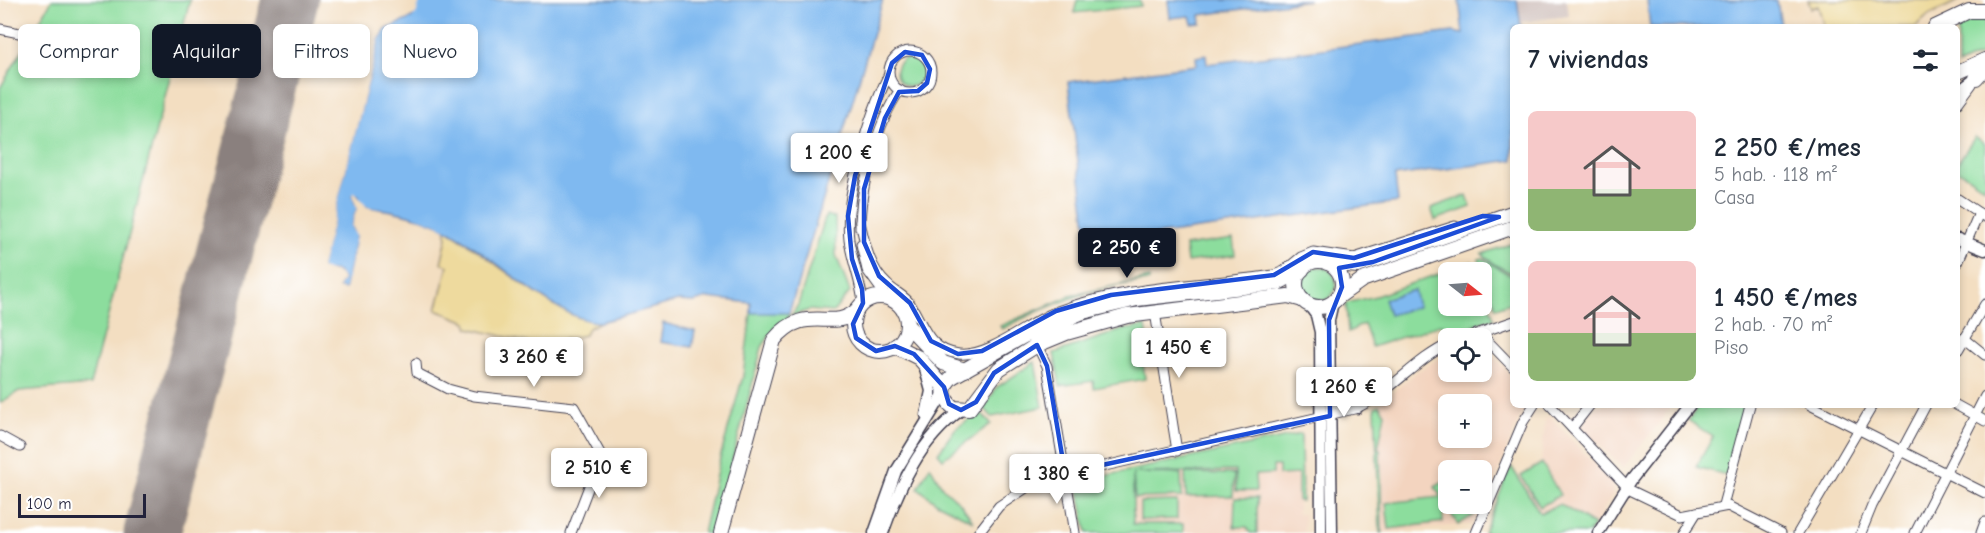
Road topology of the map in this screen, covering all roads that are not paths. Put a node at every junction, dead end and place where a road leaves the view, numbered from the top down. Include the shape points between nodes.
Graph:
1 (1984, 11) edge
2 (1941, 24) edge
3 (0, 29) edge
4 (18, 33) edge
5 (1985, 60) edge
6 (1960, 71) edge
7 (1980, 73) edge
8 (890, 74) junction
9 (900, 90) junction
10 (1960, 90) edge
11 (1960, 100) edge
12 (1960, 200) edge
13 (1510, 214) edge
14 (1982, 215) edge
15 (1499, 218) junction
16 (860, 222) junction
17 (1510, 228) edge
18 (1962, 241) edge
19 (1985, 250) edge
20 (1327, 263) junction
21 (1302, 270) junction
22 (888, 298) junction
23 (1336, 299) junction
24 (1305, 302) junction
25 (1985, 304) edge
26 (859, 307) junction
27 (1155, 312) junction
28 (1510, 322) edge
29 (907, 325) junction
30 (1492, 329) edge
31 (1965, 338) junction
32 (1038, 345) junction
33 (1492, 345) edge
34 (895, 346) junction
35 (1960, 347) edge
36 (1438, 350) edge
37 (1985, 355) edge
38 (919, 358) junction
39 (416, 363) dead end
40 (1510, 364) edge
41 (965, 370) junction
42 (944, 390) junction
43 (1329, 391) junction
44 (1985, 396) edge
45 (1960, 407) edge
46 (1357, 408) junction
47 (1532, 408) edge
48 (1553, 408) edge
49 (1588, 408) edge
50 (1688, 408) edge
51 (1749, 408) edge
52 (1816, 408) edge
53 (1872, 408) edge
54 (1924, 408) edge
55 (961, 410) junction
56 (1974, 416) junction
57 (1325, 417) junction
58 (1985, 421) edge
59 (1572, 428) junction
60 (1859, 429) junction
61 (919, 431) junction
62 (0, 436) edge
63 (20, 447) dead end
64 (1902, 450) junction
65 (1177, 451) junction
66 (1945, 472) junction
67 (1065, 473) junction
68 (1627, 487) junction
69 (1985, 493) edge
70 (1723, 505) junction
71 (1697, 512) junction
72 (1985, 522) edge
73 (1475, 532) edge
74 (571, 533) edge
75 (721, 533) edge
76 (874, 533) edge
77 (883, 533) edge
78 (978, 533) edge
79 (1075, 533) edge
80 (1321, 533) edge
81 (1332, 533) edge
82 (1598, 533) edge
83 (1684, 533) edge
84 (1781, 533) edge
85 (1798, 533) edge
86 (1861, 533) edge
87 (1914, 533) edge
88 (1981, 533) edge

1 - 2 highway via 1969,10
3 - 4 street
5 - 6 highway
7 - 10 main road
7 - 11 street
8 - 9 street
8 - 9 street via 895,58 905,52 917,53 926,60 931,73 925,86 912,93
8 - 26 street via 855,176 848,216 852,259 862,289
9 - 16 street via 875,149
12 - 14 street
13 - 15 highway
14 - 18 street
15 - 16 street via 1483,216 1353,258 1313,252 1274,274 1111,295 1056,311 989,348 964,354 931,341 910,303 879,276
15 - 20 highway via 1358,266
16 - 22 street via 863,257 874,281
17 - 23 highway via 1362,280
18 - 19 main road
20 - 21 highway via 1316,262
20 - 23 highway via 1341,277 1342,287
21 - 24 highway via 1297,285
21 - 41 highway via 1278,283 1137,299 1083,312 1024,336
22 - 26 highway via 875,298
22 - 29 highway via 904,312
23 - 24 highway via 1323,307
23 - 43 main road via 1329,320
24 - 27 highway via 1288,296
24 - 57 main road via 1316,315 1320,332
25 - 31 street
26 - 34 highway via 854,331 861,344 876,351
26 - 75 highway via 843,320 796,322 782,329 774,340
27 - 32 highway via 1088,326
27 - 65 street
28 - 30 street
29 - 34 highway
29 - 41 highway via 943,363
31 - 35 street
31 - 37 street
32 - 55 highway via 994,373 976,402
32 - 67 street via 1047,366
33 - 40 street
34 - 38 highway
36 - 46 street
38 - 42 highway
38 - 61 main road via 931,391
39 - 74 street via 417,373 448,389 474,396 574,407 601,454
41 - 42 highway via 952,377
42 - 55 highway via 949,404
42 - 61 main road
43 - 46 main road via 1336,403
43 - 57 main road
44 - 56 street
45 - 56 street
46 - 57 street
47 - 73 street
48 - 59 street
49 - 59 street
50 - 68 main road
51 - 70 street
52 - 60 street
53 - 60 street
54 - 64 street
55 - 77 main road via 939,426 919,454
56 - 58 street
56 - 66 street
57 - 65 street
57 - 80 main road
57 - 81 main road
59 - 68 street
60 - 64 street
60 - 85 street
61 - 76 main road via 896,471
62 - 63 street
64 - 66 street
64 - 86 street
65 - 67 street
66 - 69 street
66 - 87 street
67 - 78 street via 1018,491 990,515
67 - 79 street
68 - 71 street via 1678,513
68 - 82 main road
70 - 71 street
70 - 84 street
71 - 83 street
72 - 88 street

